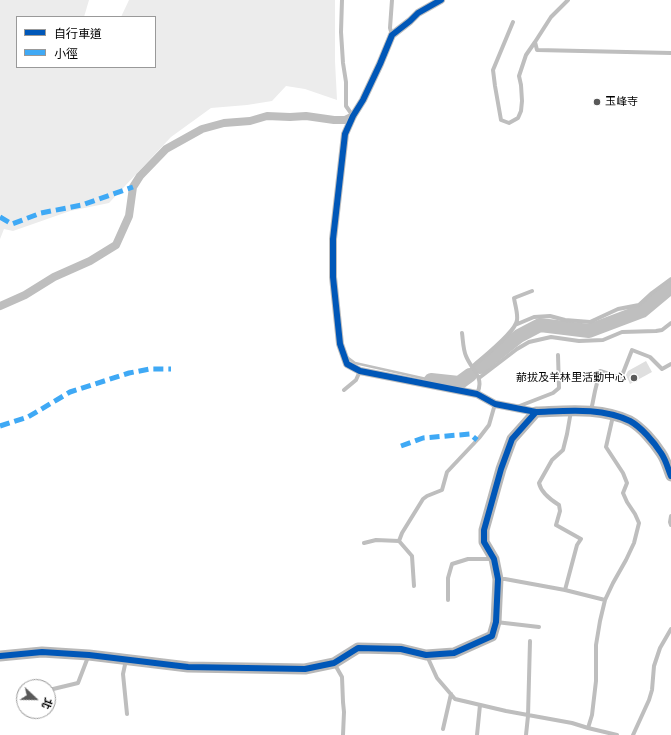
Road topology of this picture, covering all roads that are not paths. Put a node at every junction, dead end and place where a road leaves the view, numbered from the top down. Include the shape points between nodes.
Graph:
1 (342, 0) edge
2 (392, 0) edge
3 (441, 0) edge
4 (568, 0) edge
5 (513, 22) dead end
6 (392, 35) junction
7 (535, 42) junction
8 (671, 53) edge
9 (353, 116) junction
10 (671, 279) edge
11 (532, 291) dead end
12 (0, 306) edge
13 (669, 324) edge
14 (515, 325) junction
15 (671, 329) edge
16 (462, 333) dead end
17 (558, 355) dead end
18 (671, 364) edge
19 (472, 367) junction
20 (360, 371) junction
21 (479, 378) junction
22 (344, 390) dead end
23 (477, 394) junction
24 (495, 404) junction
25 (515, 408) junction
26 (571, 411) junction
27 (536, 412) junction
28 (591, 412) junction
29 (613, 414) junction
30 (671, 476) edge
31 (671, 516) edge
32 (671, 525) edge
33 (399, 541) junction
34 (364, 543) dead end
35 (494, 559) junction
36 (498, 579) junction
37 (414, 586) dead end
38 (565, 590) junction
39 (448, 600) dead end
40 (605, 600) junction
41 (496, 622) junction
42 (539, 627) dead end
43 (671, 629) edge
44 (530, 641) dead end
45 (89, 655) junction
46 (426, 655) junction
47 (0, 656) edge
48 (127, 659) junction
49 (334, 663) junction
50 (56, 688) edge
51 (451, 694) junction
52 (480, 705) junction
53 (127, 714) dead end
54 (528, 716) junction
55 (588, 728) junction
56 (443, 729) dead end
57 (595, 733) edge
58 (343, 735) edge
59 (477, 735) edge
60 (526, 735) edge
61 (617, 735) edge
62 (633, 735) edge

1 - 9 lane via 341,32 346,106
2 - 6 lane
3 - 6 street via 418,13
4 - 7 lane via 551,17
5 - 7 lane via 493,70 501,120 509,123 518,118 522,101 519,76 526,55
6 - 9 street via 363,100
7 - 8 lane via 537,50
9 - 12 street via 345,120 267,116 202,129 166,149 140,176 133,187 129,216 116,245 90,261 54,277 26,295
9 - 20 street via 345,134 333,239 332,277 340,344 347,364
10 - 14 lane via 639,305 618,309 590,322 550,316 534,317
11 - 14 lane via 514,298 517,320
13 - 15 lane
13 - 21 lane via 662,330 622,332 603,340 579,341 551,336 529,342
14 - 19 lane via 511,333
16 - 19 lane via 466,354
17 - 25 lane via 559,388 553,393
18 - 28 lane via 662,369 650,358 632,350 621,378 600,371
19 - 21 lane
20 - 22 lane via 356,380
20 - 23 street
21 - 23 lane via 480,387
23 - 24 street
24 - 25 street
24 - 33 lane via 489,425 447,472 442,490 423,499
25 - 27 street
26 - 27 street
26 - 28 street
26 - 38 lane via 563,450 552,460 539,483 540,488 559,505 556,525 581,539 577,545
27 - 35 street via 512,439 500,469 484,530 484,542
28 - 29 street
29 - 30 street via 641,429 662,454
29 - 40 lane via 606,447 623,473 627,483 624,493 639,523 634,543
31 - 32 lane
33 - 34 lane via 376,540
33 - 37 lane via 412,556
35 - 36 street
35 - 39 lane via 468,559 452,564 448,578
36 - 38 lane
36 - 41 street
38 - 40 lane
40 - 55 lane via 596,645 596,681
41 - 42 lane
41 - 46 street via 492,636 454,653
43 - 62 lane via 660,648 654,666 649,700
44 - 54 lane
45 - 47 street via 42,652
45 - 48 street
45 - 50 lane via 78,683
46 - 49 street via 401,649 358,648
46 - 51 lane via 437,678
48 - 49 street via 188,667 305,669
48 - 53 lane via 123,674
49 - 58 lane via 342,677
51 - 52 lane via 455,698
51 - 56 lane
52 - 54 lane
52 - 59 lane
54 - 55 lane
54 - 60 lane
55 - 57 lane
57 - 61 lane

